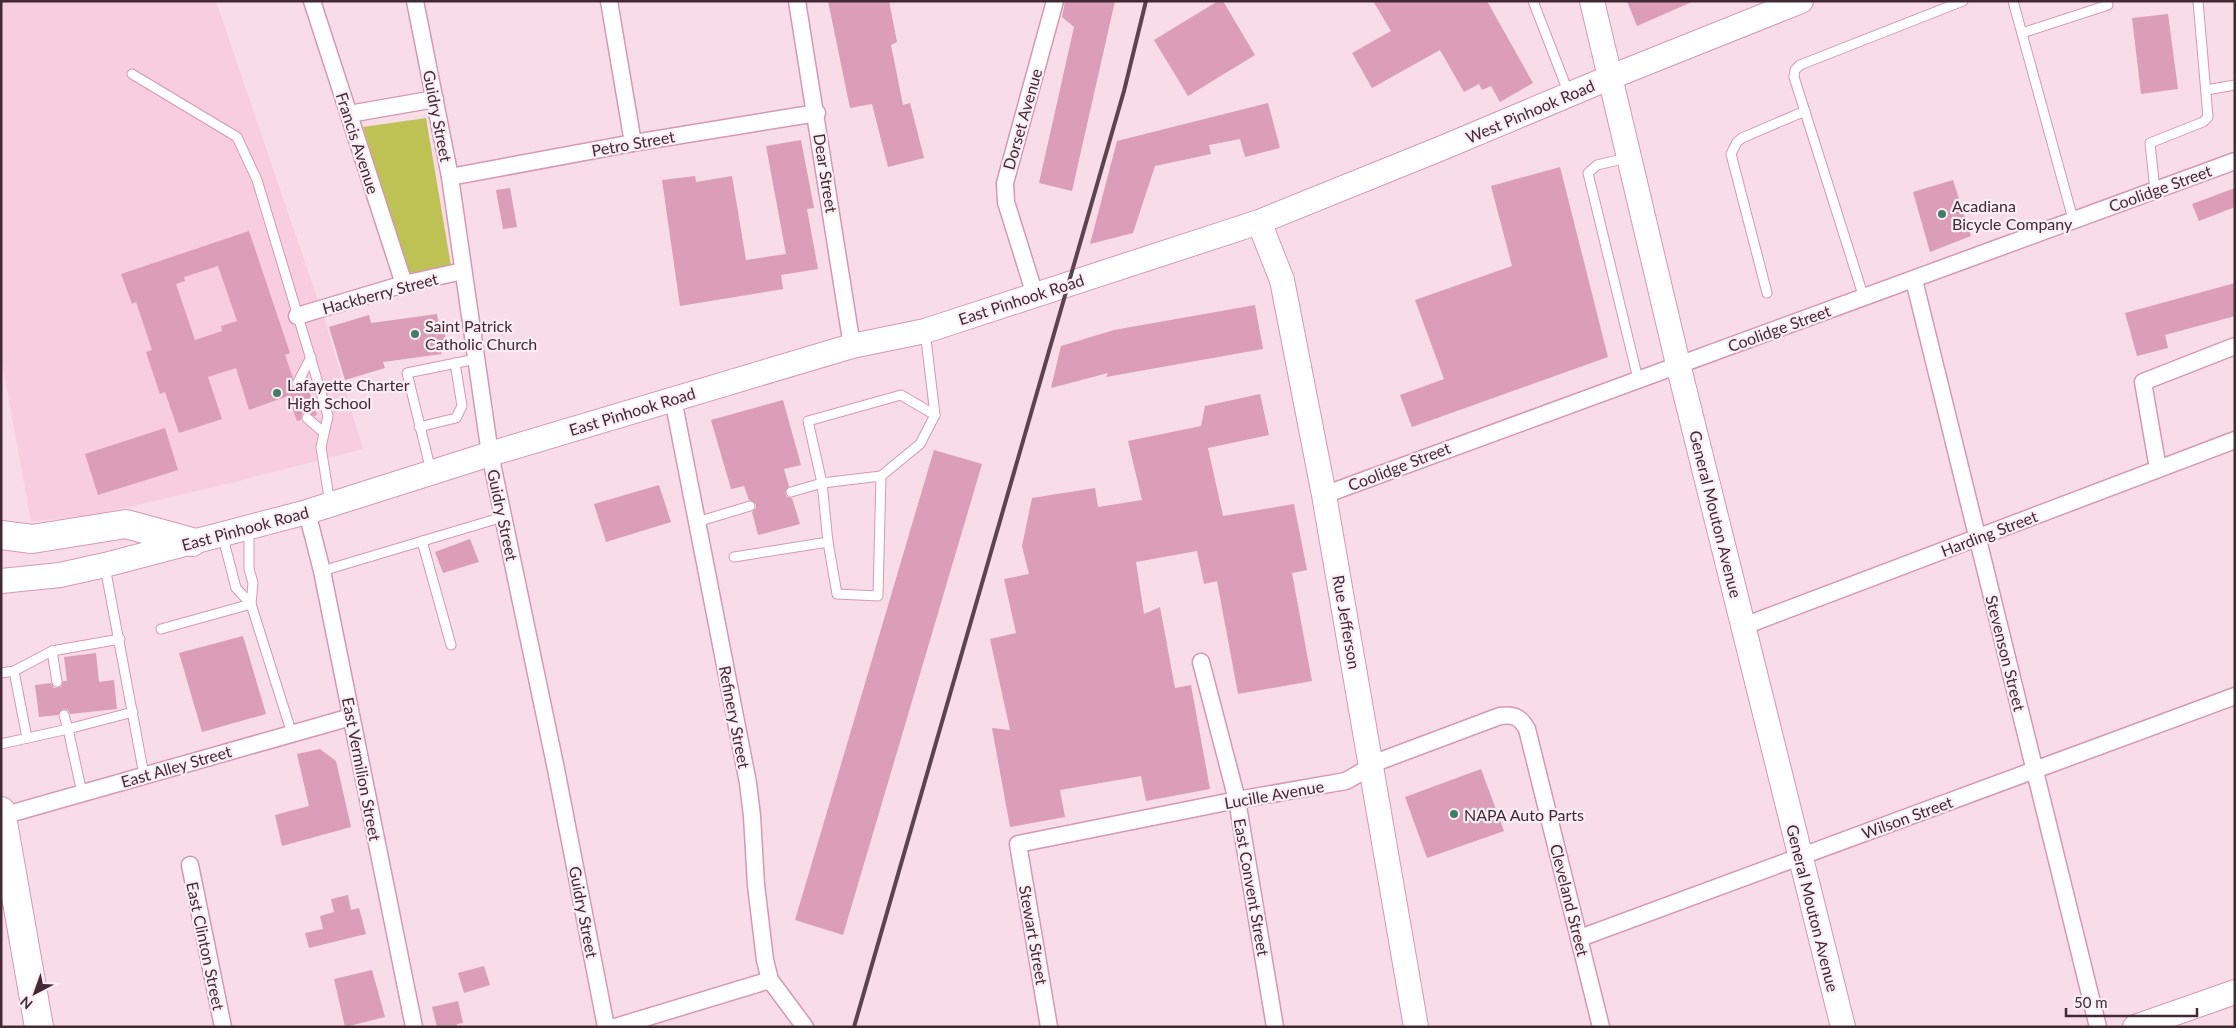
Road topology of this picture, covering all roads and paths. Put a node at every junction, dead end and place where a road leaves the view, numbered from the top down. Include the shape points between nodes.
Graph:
1 (312, 1) edge
2 (415, 1) edge
3 (610, 1) edge
4 (797, 1) edge
5 (1055, 1) edge
6 (1532, 1) edge
7 (1592, 1) edge
8 (1801, 1) edge
9 (1963, 1) edge
10 (2013, 1) edge
11 (2198, 1) edge
12 (2108, 5) dead end
13 (2022, 32) junction
14 (132, 74) dead end
15 (1611, 77) junction
16 (2235, 85) edge
17 (2206, 90) junction
18 (1569, 94) junction
19 (434, 99) junction
20 (1805, 111) junction
21 (817, 113) junction
22 (349, 114) junction
23 (633, 143) junction
24 (1630, 158) junction
25 (2235, 161) edge
26 (450, 176) junction
27 (2155, 190) junction
28 (2073, 219) junction
29 (1259, 222) junction
30 (463, 271) junction
31 (1914, 280) junction
32 (404, 284) junction
33 (1766, 293) dead end
34 (1035, 295) junction
35 (1864, 298) junction
36 (298, 316) junction
37 (925, 331) junction
38 (852, 346) junction
39 (2235, 346) edge
40 (311, 357) junction
41 (476, 359) junction
42 (455, 363) junction
43 (1678, 364) junction
44 (1638, 379) junction
45 (298, 384) dead end
46 (673, 398) junction
47 (935, 415) junction
48 (307, 418) dead end
49 (419, 427) junction
50 (323, 432) junction
51 (2235, 440) edge
52 (490, 454) junction
53 (2158, 469) junction
54 (431, 472) junction
55 (881, 476) junction
56 (822, 483) junction
57 (791, 492) dead end
58 (1324, 495) junction
59 (331, 505) junction
60 (750, 506) dead end
61 (307, 512) junction
62 (503, 517) junction
63 (697, 522) junction
64 (249, 528) junction
65 (222, 534) junction
66 (1, 535) edge
67 (1977, 537) junction
68 (422, 541) junction
69 (192, 542) junction
70 (828, 542) junction
71 (734, 557) dead end
72 (105, 565) junction
73 (322, 571) junction
74 (1, 581) edge
75 (251, 604) junction
76 (1744, 626) junction
77 (161, 629) dead end
78 (120, 639) junction
79 (451, 645) dead end
80 (52, 651) junction
81 (1201, 662) dead end
82 (14, 671) junction
83 (1, 673) edge
84 (57, 682) dead end
85 (2235, 696) edge
86 (133, 712) junction
87 (64, 715) dead end
88 (351, 718) junction
89 (1519, 718) joint
90 (68, 729) junction
91 (292, 734) junction
92 (27, 738) junction
93 (1, 744) edge
94 (1372, 765) junction
95 (2035, 770) junction
96 (144, 775) junction
97 (82, 793) junction
98 (1237, 800) junction
99 (2, 814) edge
100 (1018, 844) joint
101 (1800, 856) junction
102 (190, 865) dead end
103 (1580, 938) junction
104 (770, 980) junction
105 (2235, 992) edge
106 (39, 1027) edge
107 (223, 1027) edge
108 (414, 1027) edge
109 (606, 1027) edge
110 (615, 1027) edge
111 (805, 1027) edge
112 (1049, 1027) edge
113 (1276, 1027) edge
114 (1416, 1027) edge
115 (1601, 1027) edge
116 (1843, 1027) edge
117 (2098, 1027) edge
118 (2135, 1027) edge

1 - 22 street, Francis Avenue
2 - 19 street, Guidry Street
3 - 23 street
4 - 21 street, Dear Street
5 - 34 street, Dorset Avenue via 1006,183 1006,202
6 - 18 lane
7 - 15 street, General Mouton Avenue
8 - 15 street, West Pinhook Road
9 - 20 lane via 1800,65 1794,77
10 - 13 lane
11 - 17 lane
12 - 13 lane
13 - 28 lane
14 - 36 lane via 237,138 257,180
15 - 18 street, West Pinhook Road
15 - 24 street, General Mouton Avenue
16 - 17 lane
17 - 27 lane via 2208,117 2203,122 2150,143
18 - 29 street, West Pinhook Road
19 - 22 street
19 - 26 street, Guidry Street
20 - 33 lane via 1742,138 1731,154
20 - 35 lane
21 - 23 street, Petro Street
21 - 38 street, Dear Street
22 - 32 street, Francis Avenue
23 - 26 street, Petro Street
24 - 43 street, General Mouton Avenue
24 - 44 lane via 1597,165 1588,173
25 - 27 street, Coolidge Street
26 - 30 street, Guidry Street
27 - 28 street, Coolidge Street
28 - 31 street, Coolidge Street
29 - 34 street, East Pinhook Road
29 - 58 street, Rue Jefferson via 1282,280
30 - 32 street, Hackberry Street
30 - 41 street, Guidry Street
31 - 35 street, Coolidge Street
31 - 67 street, Stevenson Street
32 - 36 street, Hackberry Street
34 - 37 street, East Pinhook Road
35 - 43 street, Coolidge Street
36 - 40 lane
37 - 38 street, East Pinhook Road
37 - 47 lane
38 - 46 street, East Pinhook Road
39 - 53 street via 2143,382
40 - 45 lane
40 - 50 lane via 328,416
41 - 42 lane
41 - 52 street, Guidry Street
42 - 49 lane via 462,406 456,418
42 - 49 lane via 407,373
43 - 44 street, Coolidge Street
43 - 76 street, General Mouton Avenue
44 - 58 street, Coolidge Street
46 - 52 street, East Pinhook Road
46 - 63 street, Refinery Street
47 - 55 lane via 920,444
47 - 56 lane via 901,395 808,421
48 - 50 lane
49 - 54 lane
50 - 59 lane via 321,447
51 - 53 street, Harding Street
52 - 54 street, East Pinhook Road
52 - 62 street, Guidry Street
53 - 67 street, Harding Street
54 - 59 street, East Pinhook Road
55 - 56 lane
55 - 70 lane via 878,596 837,594
56 - 57 lane
56 - 70 lane
58 - 94 street, Rue Jefferson
59 - 61 street, East Pinhook Road
60 - 63 lane
61 - 64 street, East Pinhook Road
61 - 73 street, East Vermilion Street
62 - 68 lane
62 - 109 street, Guidry Street
63 - 104 street, Refinery Street via 748,783 761,939
64 - 65 street, East Pinhook Road
64 - 75 lane via 249,569 253,583
65 - 69 street, East Pinhook Road
65 - 75 lane via 236,588
66 - 69 highway via 32,539 126,524
67 - 76 street, Harding Street
67 - 95 street, Stevenson Street
68 - 73 lane
68 - 79 lane
69 - 72 street, East Pinhook Road
70 - 71 lane
72 - 74 street, East Pinhook Road via 60,575
72 - 78 lane
73 - 88 street, East Vermilion Street
75 - 77 lane
75 - 91 lane
76 - 101 street, General Mouton Avenue
78 - 80 lane
78 - 86 lane
80 - 82 lane
80 - 84 lane
81 - 98 street, East Convent Street
82 - 83 lane
82 - 92 lane
85 - 95 street, Wilson Street
86 - 90 lane
86 - 96 lane
87 - 90 lane
88 - 91 street, East Alley Street
88 - 108 street, East Vermilion Street
89 - 94 street, Lucille Avenue via 1500,716
89 - 103 street, Cleveland Street via 1526,729
90 - 92 lane
90 - 97 lane
91 - 96 street, East Alley Street
92 - 93 lane
94 - 98 street, Lucille Avenue via 1346,781
94 - 114 street, Rue Jefferson
95 - 101 street, Wilson Street
95 - 117 street, Stevenson Street
96 - 97 street, East Alley Street
97 - 99 street, East Alley Street
98 - 100 street, Lucille Avenue
98 - 113 street, East Convent Street
99 - 106 highway
100 - 112 street, Stewart Street
101 - 103 street, Wilson Street
101 - 116 street, General Mouton Avenue
102 - 107 street, East Clinton Street
103 - 115 street, Cleveland Street
104 - 110 street
104 - 111 street, Refinery Street
105 - 118 street

